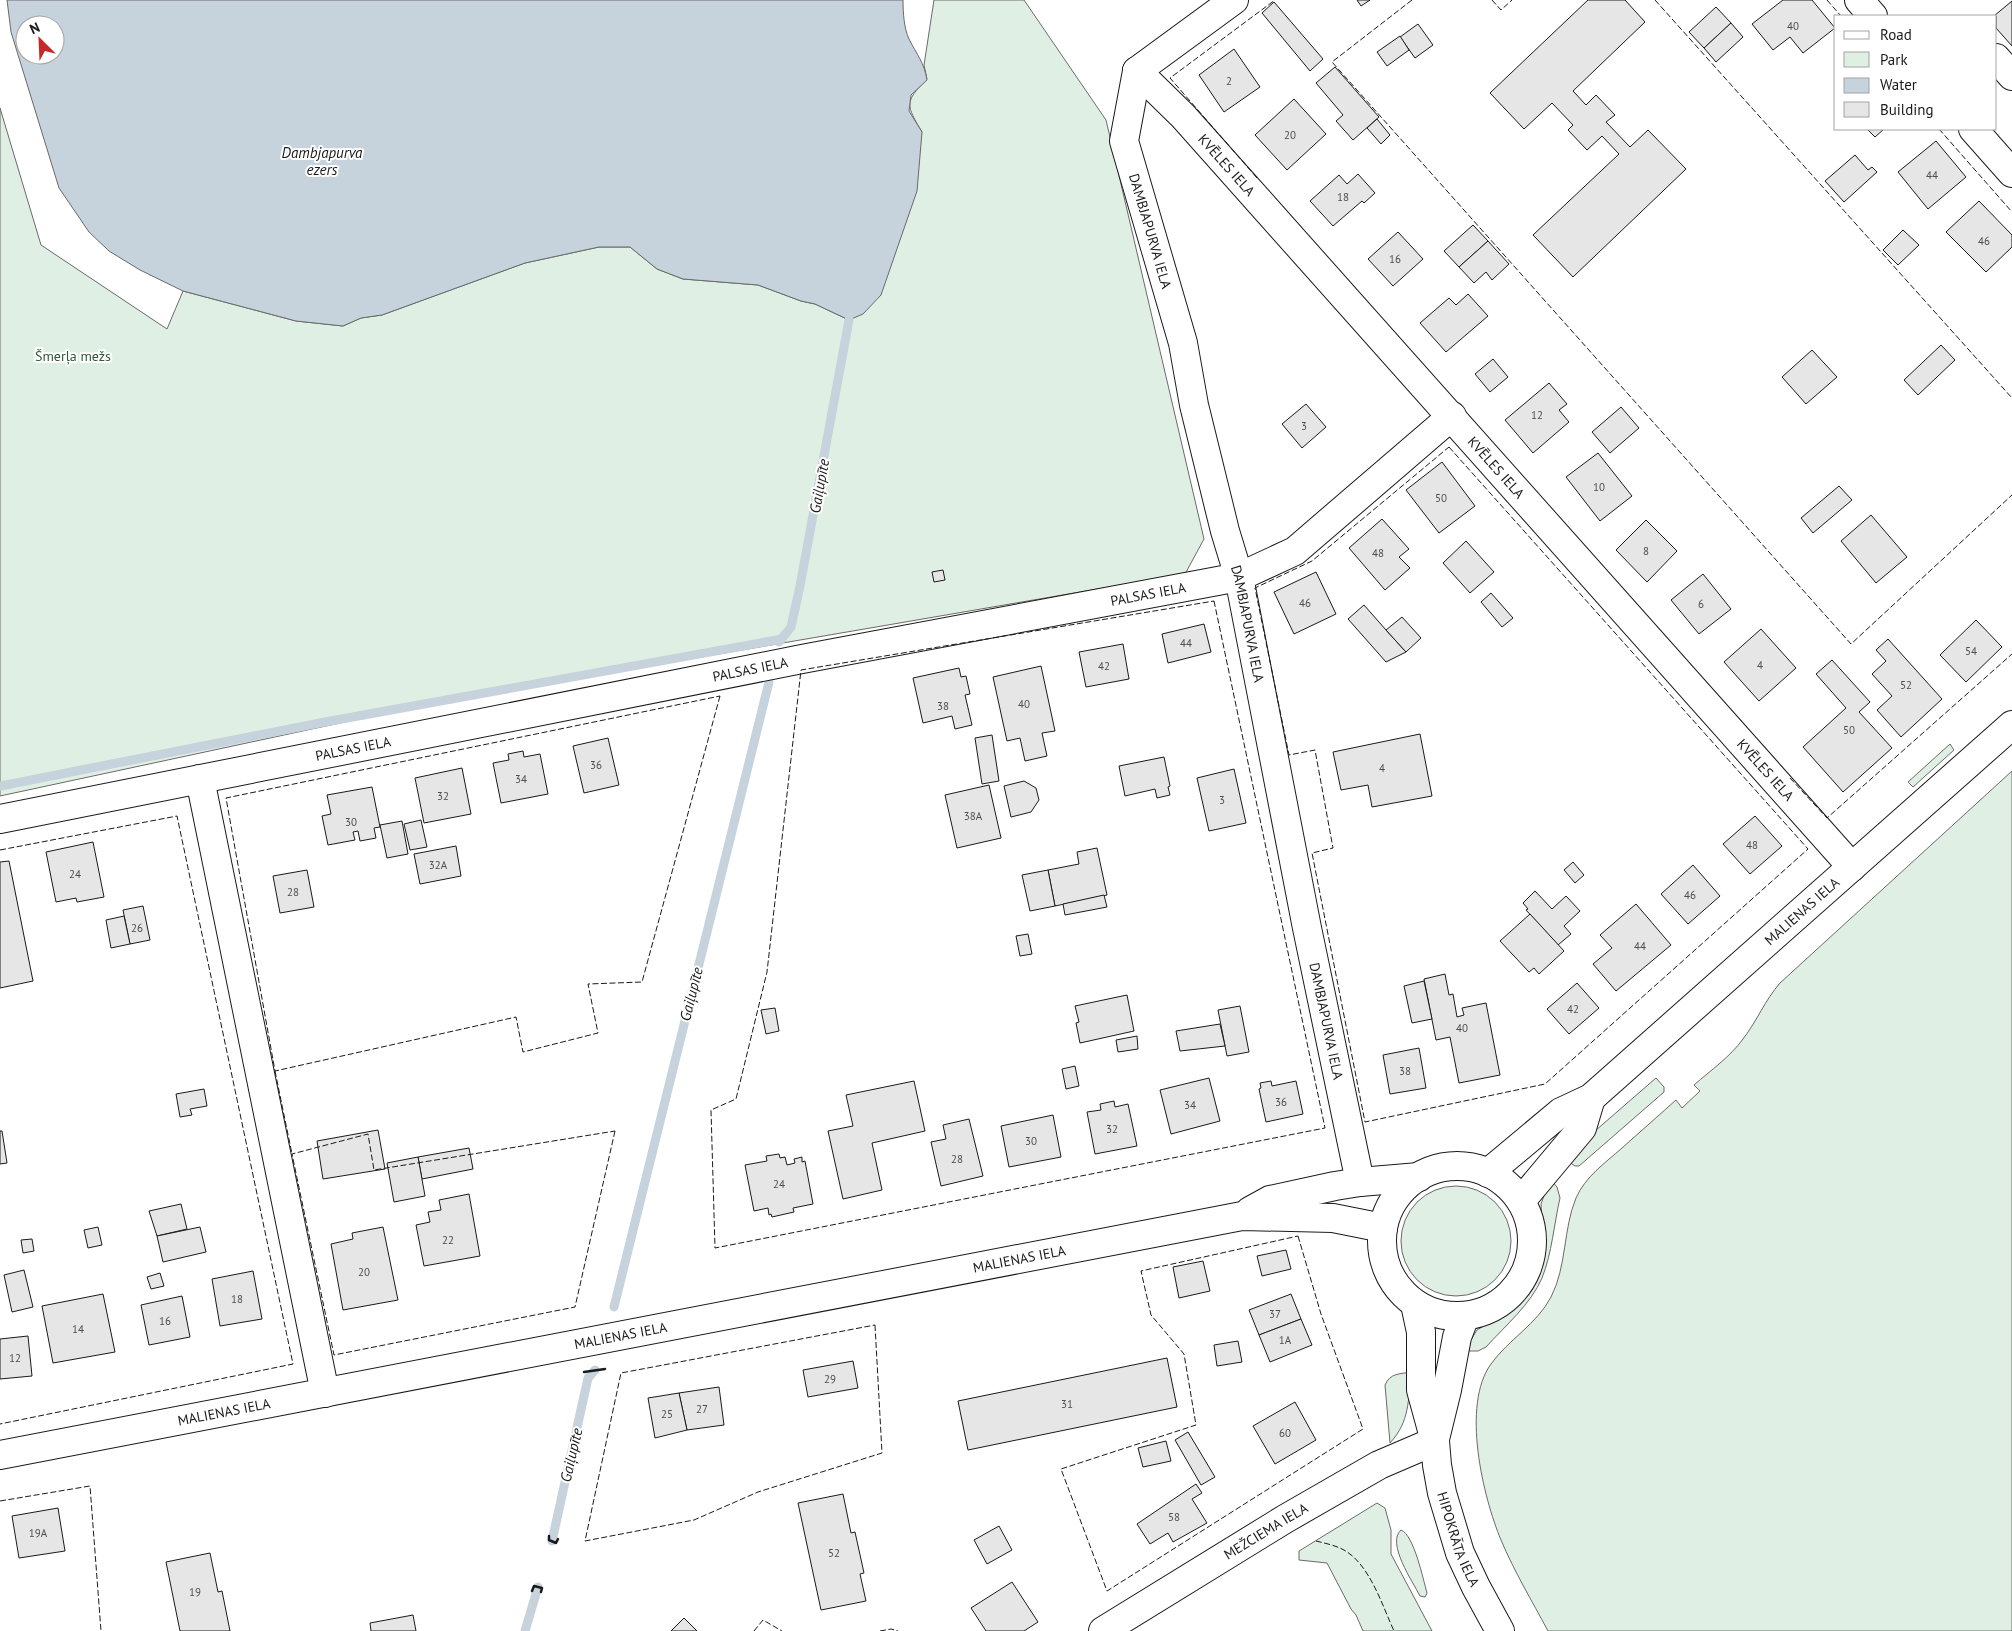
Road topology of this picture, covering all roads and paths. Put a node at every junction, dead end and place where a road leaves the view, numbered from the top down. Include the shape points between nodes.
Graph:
1 (1234, 0) edge
2 (1860, 0) edge
3 (1872, 15) edge
4 (1997, 59) edge
5 (1137, 71) junction
6 (2012, 76) edge
7 (1974, 130) edge
8 (2012, 173) edge
9 (1452, 416) junction
10 (1239, 576) junction
11 (2012, 725) edge
12 (200, 779) junction
13 (0, 819) edge
14 (1852, 868) junction
15 (1591, 1098) junction
16 (1488, 1173) junction
17 (1418, 1177) junction
18 (1360, 1182) junction
19 (1521, 1201) junction
20 (1242, 1216) junction
21 (1383, 1228) junction
22 (1415, 1304) junction
23 (1465, 1316) junction
24 (325, 1393) junction
25 (1435, 1441) junction
26 (0, 1454) edge
27 (1103, 1631) edge
28 (1500, 1631) edge

1 - 5 street
2 - 3 street
4 - 6 street
5 - 9 street, KVĒLES IELA via 1183,116
5 - 10 street, DAMBJAPURVA IELA via 1124,141 1183,343 1194,406
7 - 8 street
9 - 10 street, PALSAS IELA via 1295,550
9 - 14 street, KVĒLES IELA
10 - 12 street, PALSAS IELA
10 - 18 street, DAMBJAPURVA IELA
11 - 14 street, MALIENAS IELA
12 - 13 street, PALSAS IELA
12 - 24 street
14 - 15 street, MALIENAS IELA
15 - 16 street, MALIENAS IELA via 1560,1112
15 - 19 street via 1582,1128
16 - 17 street via 1471,1167 1453,1166
16 - 19 street via 1506,1184
17 - 18 street, MALIENAS IELA
17 - 21 street via 1402,1190 1389,1208
18 - 20 street, MALIENAS IELA via 1270,1200
19 - 23 street via 1532,1233 1532,1250 1521,1282 1497,1306
20 - 21 street, MALIENAS IELA via 1333,1218
20 - 24 street, MALIENAS IELA
21 - 22 street via 1382,1244 1389,1274 1396,1286
22 - 23 street via 1439,1315
22 - 25 street, HIPOKRĀTA IELA via 1421,1332 1421,1390
23 - 25 street, HIPOKRĀTA IELA via 1457,1337
24 - 26 street, MALIENAS IELA
25 - 27 street, MEŽCIEMA IELA via 1379,1465
25 - 28 street, HIPOKRĀTA IELA via 1442,1493 1460,1554

